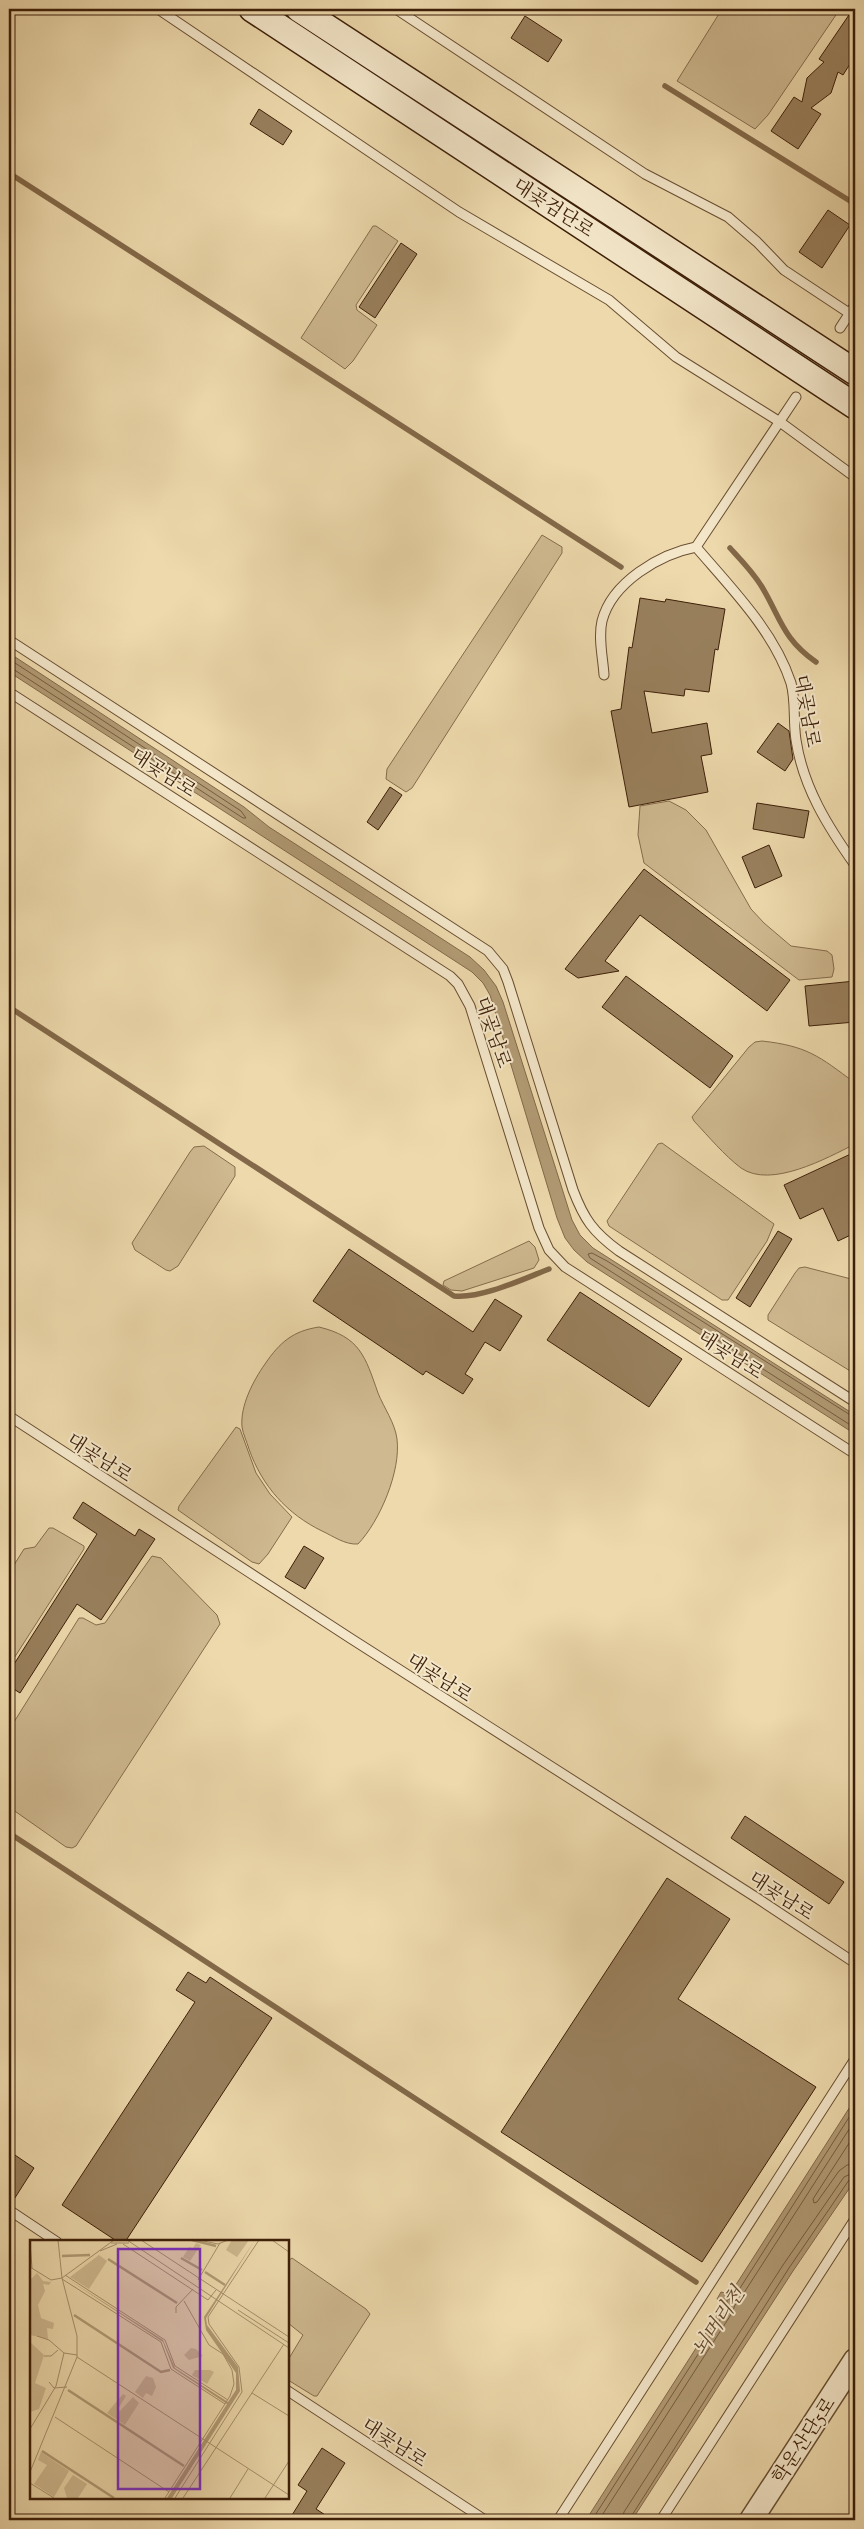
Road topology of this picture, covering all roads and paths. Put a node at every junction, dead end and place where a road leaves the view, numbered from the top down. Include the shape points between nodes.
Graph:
1 (158, 9) edge
2 (252, 9) edge
3 (299, 9) edge
4 (396, 9) edge
5 (855, 305) edge
6 (853, 315) edge
7 (840, 328) dead end
8 (855, 372) edge
9 (796, 397) dead end
10 (855, 406) edge
11 (780, 422) junction
12 (855, 477) edge
13 (696, 547) junction
14 (9, 640) edge
15 (604, 675) dead end
16 (9, 692) edge
17 (855, 865) edge
18 (855, 1402) edge
19 (9, 1416) edge
20 (855, 1454) edge
21 (855, 1963) edge
22 (855, 2058) edge
23 (9, 2210) edge
24 (855, 2219) edge
25 (54, 2240) edge
26 (855, 2360) edge
27 (289, 2392) edge
28 (485, 2520) edge
29 (558, 2520) edge
30 (661, 2520) edge
31 (750, 2520) edge

1 - 11 lane via 459,212 609,300 676,357
2 - 10 main road, 대곶검단로
3 - 8 main road, 대곶검단로
4 - 6 lane via 626,162 728,217 784,270
5 - 6 lane
6 - 7 lane
9 - 11 lane
11 - 12 lane
11 - 13 lane
13 - 15 lane via 677,551 656,561 627,582 610,604 600,633
13 - 17 lane, 대곶남로 via 761,626 775,648 791,684 796,740 806,778 818,808
14 - 18 lane, 대곶남로 via 488,951 508,982 573,1190 590,1226 619,1251
16 - 20 lane, 대곶남로 via 450,976 470,1006 539,1228 556,1259
19 - 21 lane, 대곶남로
22 - 29 lane
23 - 25 lane
24 - 30 lane
26 - 31 street, 학운산단5로
27 - 28 lane, 대곶남로

